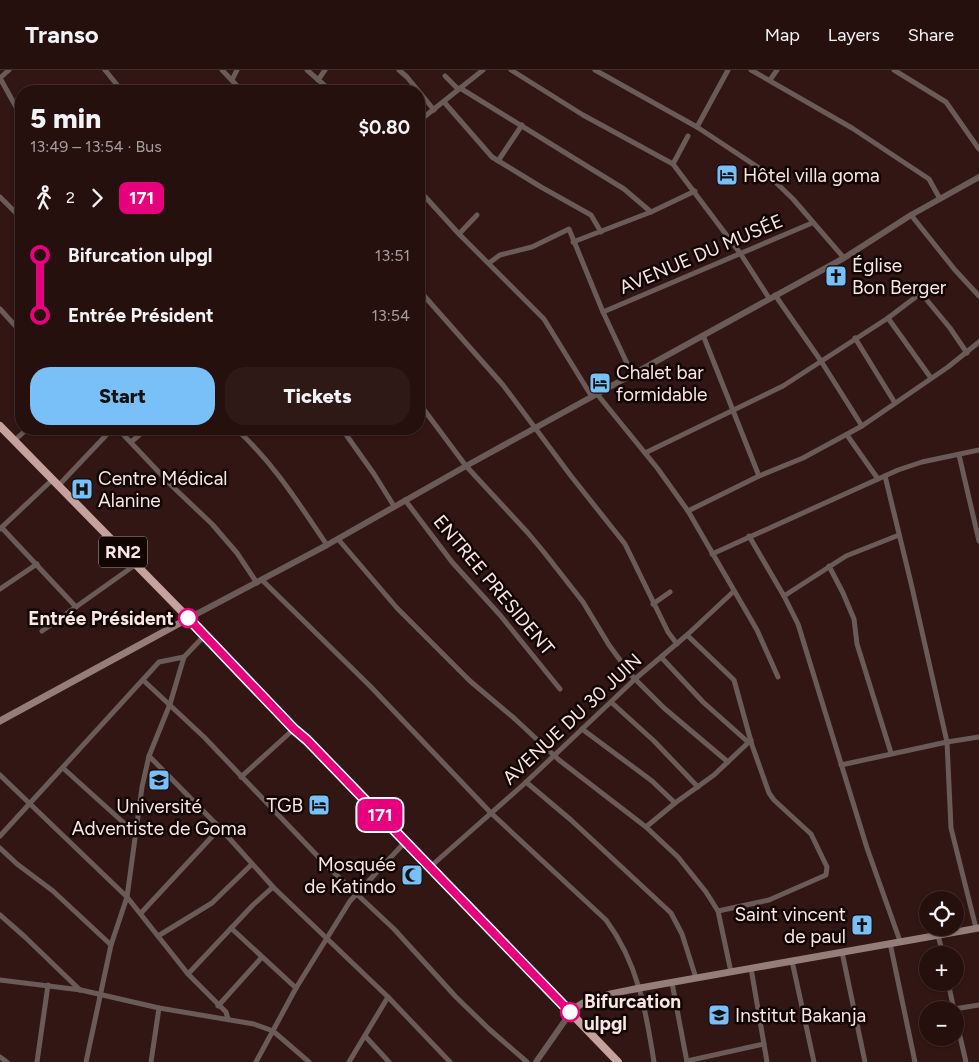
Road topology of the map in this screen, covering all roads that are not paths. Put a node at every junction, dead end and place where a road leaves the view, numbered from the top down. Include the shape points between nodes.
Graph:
1 (8, 70) edge
2 (104, 70) edge
3 (222, 70) edge
4 (238, 70) edge
5 (307, 70) edge
6 (325, 70) edge
7 (399, 70) edge
8 (483, 70) edge
9 (511, 70) edge
10 (595, 70) edge
11 (728, 70) edge
12 (751, 70) edge
13 (777, 70) edge
14 (894, 70) edge
15 (445, 76) dead end
16 (0, 78) edge
17 (232, 80) junction
18 (318, 80) junction
19 (770, 80) junction
20 (117, 85) edge
21 (237, 85) edge
22 (324, 85) edge
23 (414, 85) edge
24 (459, 89) junction
25 (425, 99) edge
26 (444, 102) junction
27 (15, 105) edge
28 (434, 110) junction
29 (425, 117) edge
30 (522, 125) junction
31 (697, 127) junction
32 (688, 136) dead end
33 (979, 149) edge
34 (498, 161) junction
35 (673, 164) junction
36 (979, 177) edge
37 (695, 191) junction
38 (0, 197) edge
39 (425, 197) edge
40 (940, 199) junction
41 (15, 210) edge
42 (651, 212) junction
43 (477, 215) dead end
44 (911, 215) junction
45 (812, 223) junction
46 (601, 232) junction
47 (459, 234) junction
48 (573, 242) junction
49 (740, 253) junction
50 (844, 258) junction
51 (489, 263) junction
52 (772, 296) junction
53 (979, 296) edge
54 (425, 297) edge
55 (0, 309) edge
56 (603, 312) junction
57 (888, 318) junction
58 (15, 325) edge
59 (703, 335) junction
60 (855, 338) junction
61 (979, 342) edge
62 (966, 353) junction
63 (821, 361) junction
64 (632, 374) junction
65 (931, 378) junction
66 (594, 396) junction
67 (895, 403) junction
68 (732, 410) junction
69 (425, 411) edge
70 (862, 426) junction
71 (534, 429) junction
72 (2, 431) edge
73 (20, 435) edge
74 (106, 435) edge
75 (125, 435) edge
76 (139, 435) edge
77 (242, 435) edge
78 (346, 435) edge
79 (847, 435) junction
80 (14, 441) junction
81 (131, 442) junction
82 (979, 450) edge
83 (645, 453) junction
84 (959, 455) junction
85 (466, 466) junction
86 (759, 476) junction
87 (885, 476) junction
88 (878, 479) junction
89 (55, 483) junction
90 (405, 500) junction
91 (394, 506) junction
92 (688, 511) junction
93 (1, 529) edge
94 (899, 535) junction
95 (749, 536) junction
96 (338, 539) junction
97 (979, 540) edge
98 (327, 545) junction
99 (712, 554) junction
100 (37, 564) junction
101 (135, 565) junction
102 (829, 566) junction
103 (260, 582) junction
104 (0, 590) edge
105 (670, 592) dead end
106 (733, 592) junction
107 (784, 596) junction
108 (653, 604) junction
109 (76, 607) junction
110 (188, 618) junction
111 (42, 631) dead end
112 (205, 635) junction
113 (687, 635) junction
114 (677, 644) junction
115 (184, 657) junction
116 (661, 657) junction
117 (635, 678) junction
118 (778, 678) dead end
119 (143, 680) junction
120 (560, 689) dead end
121 (611, 702) junction
122 (170, 704) junction
123 (0, 721) edge
124 (294, 729) junction
125 (582, 729) junction
126 (979, 737) edge
127 (749, 741) junction
128 (947, 742) junction
129 (892, 753) junction
130 (149, 756) junction
131 (554, 756) junction
132 (728, 762) junction
133 (841, 764) junction
134 (63, 768) junction
135 (0, 776) edge
136 (241, 777) junction
137 (526, 782) junction
138 (698, 787) junction
139 (675, 803) junction
140 (29, 804) junction
141 (491, 814) junction
142 (646, 827) junction
143 (220, 828) junction
144 (135, 833) junction
145 (0, 836) edge
146 (406, 841) junction
147 (0, 848) edge
148 (252, 864) junction
149 (430, 867) junction
150 (273, 887) junction
151 (355, 894) junction
152 (127, 896) junction
153 (718, 911) junction
154 (141, 913) junction
155 (0, 915) edge
156 (231, 928) junction
157 (977, 928) edge
158 (964, 930) edge
159 (158, 936) junction
160 (933, 936) edge
161 (328, 938) junction
162 (900, 942) junction
163 (890, 943) junction
164 (111, 944) junction
165 (842, 952) junction
166 (262, 957) junction
167 (792, 961) junction
168 (751, 968) junction
169 (731, 972) junction
170 (188, 974) junction
171 (696, 978) junction
172 (0, 980) edge
173 (672, 983) junction
174 (48, 985) junction
175 (296, 988) junction
176 (640, 988) junction
177 (81, 990) junction
178 (101, 995) junction
179 (388, 997) junction
180 (979, 1005) edge
181 (218, 1006) junction
182 (160, 1008) junction
183 (964, 1009) edge
184 (571, 1012) junction
185 (228, 1019) junction
186 (273, 1031) junction
187 (364, 1036) junction
188 (764, 1044) junction
189 (962, 1046) edge
190 (0, 1057) edge
191 (687, 1061) edge
192 (8, 1062) edge
193 (38, 1062) edge
194 (86, 1062) edge
195 (151, 1062) edge
196 (256, 1062) edge
197 (309, 1062) edge
198 (349, 1062) edge
199 (389, 1062) edge
200 (450, 1062) edge
201 (527, 1062) edge
202 (536, 1062) edge
203 (618, 1062) edge
204 (654, 1062) edge
205 (767, 1062) edge
206 (814, 1062) edge
207 (865, 1062) edge
208 (915, 1062) edge
209 (966, 1062) edge

1 - 16 street
2 - 20 street
3 - 17 street
4 - 17 street
5 - 18 street
6 - 18 street
7 - 23 street
8 - 24 street
9 - 35 street via 583,115
10 - 31 street
11 - 31 street
12 - 19 street
13 - 19 street
14 - 33 street via 946,102
15 - 24 street
16 - 27 street
17 - 21 street
18 - 22 street
19 - 40 street via 852,128 929,179
24 - 26 street
24 - 30 street
25 - 28 street
26 - 28 street
26 - 34 street
28 - 29 street
30 - 34 street
30 - 42 street via 624,189
31 - 45 street via 765,172 793,198
32 - 35 street
34 - 46 street via 590,215
35 - 37 street
36 - 40 street
37 - 42 street
37 - 49 street
38 - 41 street
39 - 47 street
40 - 44 street
42 - 46 street
43 - 47 street
44 - 50 street
44 - 53 street
45 - 49 street, AVENUE DU MUSÉE
45 - 50 street
46 - 48 street
47 - 51 street
48 - 51 street via 568,229 532,248 500,255
48 - 56 street
49 - 52 street
49 - 56 street, AVENUE DU MUSÉE
50 - 52 street
51 - 66 street via 544,319
52 - 59 street
52 - 63 street
54 - 71 street via 503,384
55 - 58 street
56 - 64 street
57 - 60 street
57 - 62 street via 922,292
57 - 65 street
59 - 64 street
59 - 68 street
60 - 63 street
60 - 67 street
61 - 62 street
62 - 65 street
63 - 68 street via 782,386
63 - 70 street
64 - 66 street
65 - 67 street
66 - 71 street
66 - 83 street
67 - 70 street
68 - 83 street
68 - 86 street
69 - 85 street
70 - 79 street
71 - 85 street
71 - 108 street via 625,544
72 - 80 highway, RN2
73 - 80 street
74 - 89 street
75 - 81 street
76 - 81 street
77 - 98 street via 295,497
78 - 91 street
79 - 86 street
79 - 88 street
80 - 89 highway, RN2
81 - 103 street via 217,530
82 - 84 street
83 - 92 street
84 - 87 street via 910,465
84 - 97 street
85 - 90 street
85 - 117 street via 528,532
86 - 92 street
87 - 88 street
87 - 94 street
88 - 95 street
89 - 93 street
89 - 101 highway, RN2
90 - 91 street
90 - 120 street, ENTREE PRESIDENT via 452,562
91 - 96 street
92 - 99 street
93 - 100 street
94 - 102 street
94 - 128 street
95 - 99 street
95 - 107 street
96 - 98 street
96 - 131 street via 397,608 470,681
98 - 103 street
99 - 106 street
100 - 104 street
100 - 109 street
101 - 109 street
101 - 110 highway, RN2
102 - 107 street
102 - 129 street via 854,619 857,644
103 - 110 street
103 - 141 street via 371,687
105 - 108 street
106 - 113 street, AVENUE DU 30 JUIN
106 - 118 street via 760,636
107 - 133 street via 804,641
108 - 114 street
109 - 111 street
110 - 112 highway, RN2
110 - 123 main road
112 - 115 street
112 - 124 highway, RN2
113 - 114 street, AVENUE DU 30 JUIN
113 - 127 street via 734,680
114 - 116 street, AVENUE DU 30 JUIN
115 - 119 street via 159,662
115 - 122 street
116 - 117 street, AVENUE DU 30 JUIN
116 - 127 street via 703,702
117 - 121 street, AVENUE DU 30 JUIN
117 - 132 street via 664,708
119 - 122 street
119 - 134 street
121 - 125 street, AVENUE DU 30 JUIN
121 - 138 street
122 - 130 street
122 - 136 street
124 - 136 street
124 - 146 highway, RN2
125 - 131 street, AVENUE DU 30 JUIN
125 - 139 street
126 - 128 street
127 - 132 street
127 - 153 street via 771,797 811,834 827,872 769,900
128 - 129 street
128 - 157 street via 951,828
129 - 133 street
130 - 143 street
130 - 144 street
131 - 137 street, AVENUE DU 30 JUIN
131 - 142 street
132 - 138 street
133 - 162 street
134 - 140 street
134 - 144 street
135 - 140 street
136 - 151 street
137 - 141 street, AVENUE DU 30 JUIN
137 - 171 street via 572,820 671,913 682,934
138 - 139 street
139 - 142 street
140 - 145 street
140 - 152 street
141 - 149 street, AVENUE DU 30 JUIN
141 - 176 street via 606,920
142 - 153 street via 678,857
143 - 148 street
143 - 154 street
144 - 152 street
146 - 149 highway, RN2
146 - 151 street
147 - 164 street via 16,864 54,891
148 - 150 street
148 - 159 street via 212,903
149 - 184 highway, RN2
150 - 156 street
150 - 161 street
151 - 161 street
151 - 201 street via 394,929 467,1007
152 - 154 street
152 - 164 street
153 - 169 street
154 - 159 street
155 - 177 street
156 - 166 street
156 - 170 street
157 - 158 main road
159 - 170 street
160 - 162 main road
161 - 175 street
161 - 179 street
162 - 163 main road
163 - 165 main road
163 - 208 street
164 - 178 street
165 - 167 main road
165 - 207 street
166 - 175 street
166 - 181 street
167 - 168 main road
167 - 206 street
168 - 169 main road
168 - 188 street
169 - 171 main road
170 - 181 street
171 - 173 main road
172 - 174 street
173 - 176 main road
173 - 191 street
174 - 177 street
174 - 193 street
175 - 186 street
176 - 184 main road via 587,1001
176 - 204 street
177 - 178 street
178 - 182 street
178 - 194 street
179 - 187 street
179 - 200 street
180 - 183 street
181 - 185 street via 226,1012
182 - 185 street
182 - 195 street
184 - 202 street
184 - 203 highway, RN2
185 - 186 street
186 - 196 street
186 - 197 street
187 - 198 street
187 - 199 street
188 - 191 street
188 - 205 street
189 - 209 street
190 - 192 street

